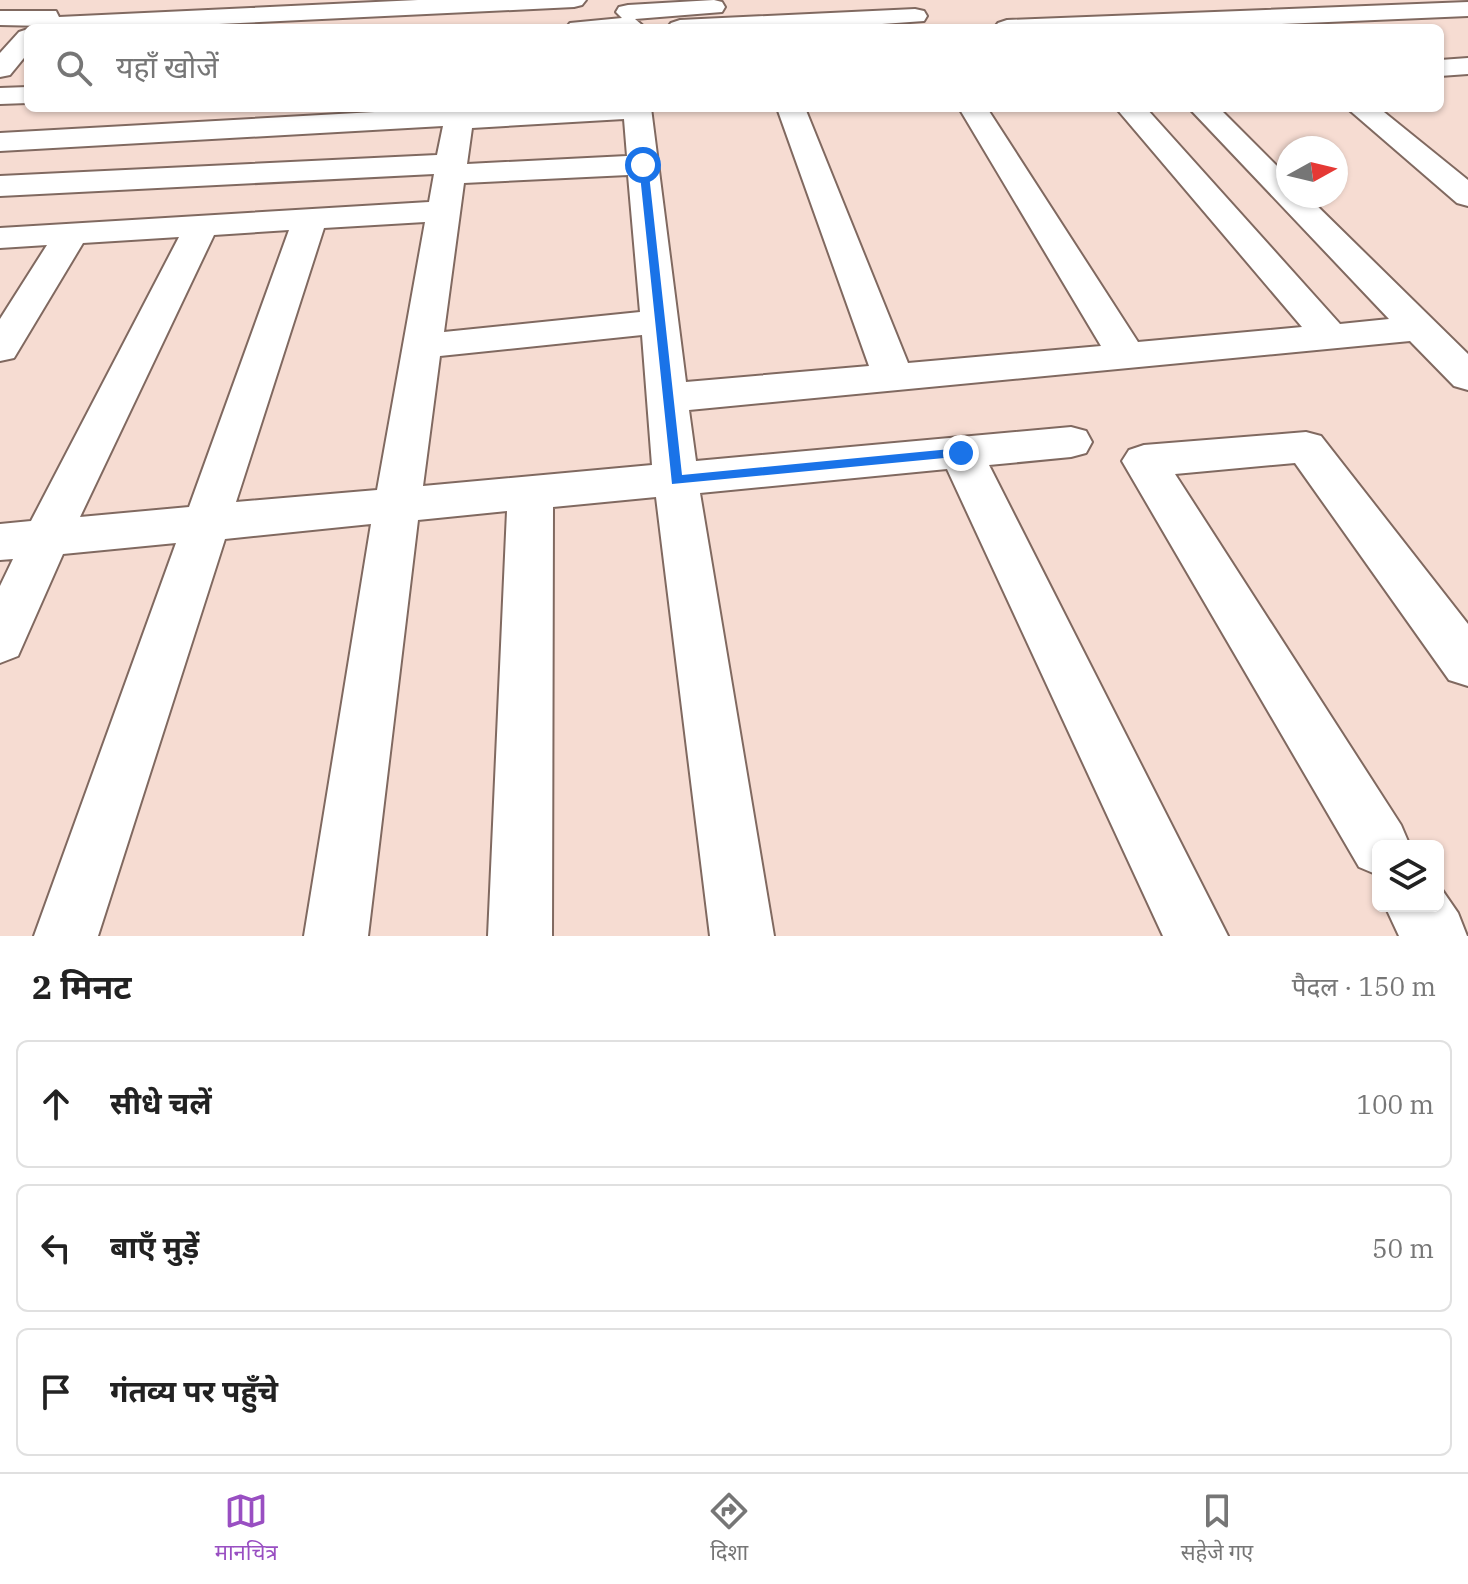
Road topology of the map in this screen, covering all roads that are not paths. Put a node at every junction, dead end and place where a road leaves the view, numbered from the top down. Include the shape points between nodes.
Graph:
1 (574, 0) edge
2 (839, 0) edge
3 (1096, 0) edge
4 (1229, 0) edge
5 (1468, 9) edge
6 (293, 14) edge
7 (915, 15) edge
8 (628, 16) edge
9 (0, 18) edge
10 (42, 21) edge
11 (1256, 22) edge
12 (595, 24) edge
13 (787, 24) edge
14 (1120, 24) edge
15 (1166, 24) edge
16 (1468, 66) edge
17 (1444, 68) edge
18 (24, 95) edge
19 (0, 96) edge
20 (548, 112) edge
21 (638, 112) edge
22 (793, 112) edge
23 (975, 112) edge
24 (1134, 112) edge
25 (1207, 112) edge
26 (1366, 112) edge
27 (459, 115) edge
28 (0, 142) edge
29 (643, 165) junction
30 (451, 169) junction
31 (1276, 182) edge
32 (0, 186) edge
33 (1468, 196) edge
34 (1302, 208) edge
35 (444, 211) junction
36 (310, 219) junction
37 (202, 226) junction
38 (72, 233) junction
39 (0, 238) edge
40 (659, 322) junction
41 (1420, 328) junction
42 (1330, 336) junction
43 (423, 346) junction
44 (0, 349) edge
45 (1127, 356) junction
46 (1468, 377) edge
47 (894, 379) junction
48 (666, 398) junction
49 (1071, 442) dead end
50 (961, 453) junction
51 (676, 480) junction
52 (530, 494) junction
53 (397, 506) junction
54 (206, 524) junction
55 (23, 540) edge
56 (0, 641) edge
57 (1468, 664) edge
58 (1376, 840) edge
59 (1420, 912) edge
60 (66, 936) edge
61 (336, 936) edge
62 (520, 936) edge
63 (742, 936) edge
64 (1196, 936) edge
65 (1435, 936) edge

1 - 6 street
2 - 8 street
3 - 14 street
4 - 11 street
5 - 11 street
6 - 10 street
7 - 13 street
8 - 12 street
9 - 10 street
11 - 15 street
16 - 17 street
18 - 19 street
20 - 27 street
21 - 29 street
22 - 47 street
23 - 45 street
24 - 42 street
25 - 31 street
26 - 33 street
27 - 28 street
27 - 30 street
29 - 30 street
29 - 40 street
30 - 32 street
30 - 35 street
34 - 41 street
35 - 36 street
35 - 43 street
36 - 37 street
36 - 54 street
37 - 38 street
37 - 55 street
38 - 39 street
38 - 44 street
40 - 43 street
40 - 48 street
41 - 42 street
41 - 46 street
42 - 45 street
43 - 53 street
45 - 47 street
47 - 48 street
48 - 51 street
49 - 50 street
50 - 51 street
50 - 64 street
51 - 52 street
51 - 63 street
52 - 53 street
52 - 62 street
53 - 54 street
53 - 61 street
54 - 55 street
54 - 60 street
55 - 56 street
57 - 58 street via 1306,447 1144,461
59 - 65 street

